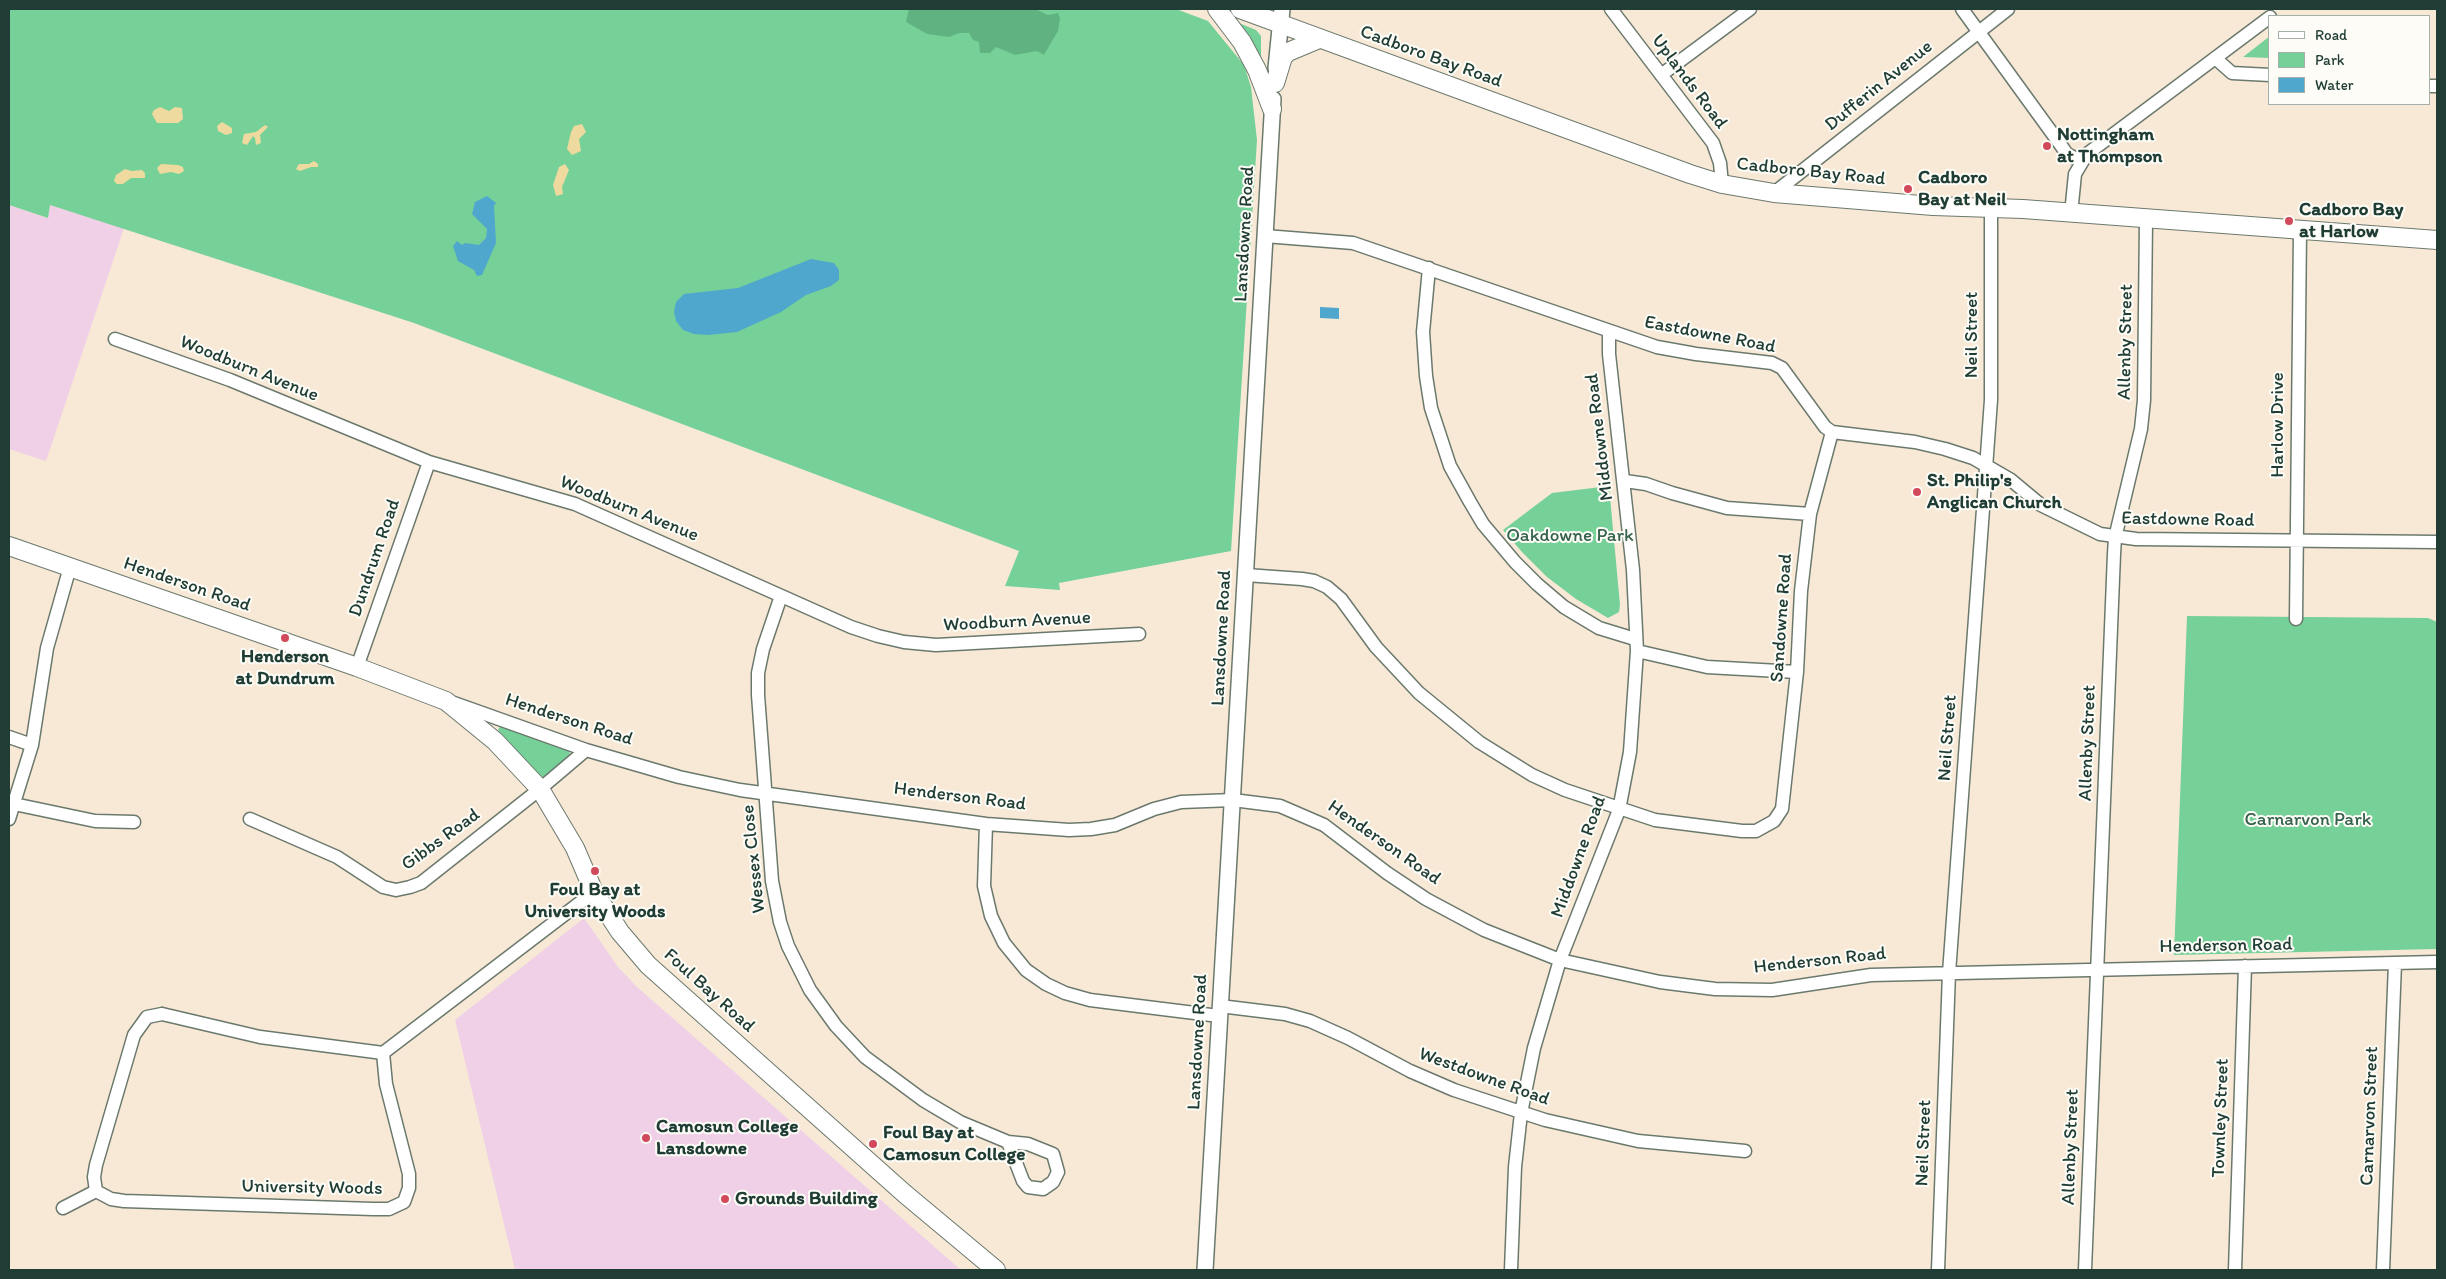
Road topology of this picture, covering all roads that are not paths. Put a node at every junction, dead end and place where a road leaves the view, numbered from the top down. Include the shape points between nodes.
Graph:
1 (1217, 9) edge
2 (1240, 9) edge
3 (1611, 9) edge
4 (1750, 9) edge
5 (1962, 9) edge
6 (2008, 9) edge
7 (1282, 16) edge
8 (2268, 18) edge
9 (1978, 31) junction
10 (1319, 39) junction
11 (2215, 58) junction
12 (1661, 75) junction
13 (2268, 75) edge
14 (1275, 83) junction
15 (1272, 108) junction
16 (2081, 162) junction
17 (1722, 184) junction
18 (1774, 193) junction
19 (1992, 208) junction
20 (2070, 214) junction
21 (2146, 220) junction
22 (2300, 230) junction
23 (1265, 236) junction
24 (2437, 240) edge
25 (1429, 268) junction
26 (1609, 332) junction
27 (115, 339) dead end
28 (1832, 432) junction
29 (428, 462) junction
30 (1987, 464) junction
31 (1624, 481) junction
32 (1810, 514) junction
33 (2116, 538) junction
34 (2296, 541) junction
35 (2437, 542) edge
36 (9, 546) edge
37 (70, 567) junction
38 (1246, 574) junction
39 (781, 596) junction
40 (2296, 620) dead end
41 (1139, 634) dead end
42 (1636, 645) junction
43 (357, 666) junction
44 (1797, 672) junction
45 (446, 700) junction
46 (9, 737) edge
47 (32, 745) junction
48 (586, 750) junction
49 (540, 790) junction
50 (766, 794) junction
51 (1233, 800) junction
52 (14, 804) junction
53 (1619, 810) junction
54 (9, 818) edge
55 (250, 819) dead end
56 (134, 822) dead end
57 (986, 824) junction
58 (594, 892) junction
59 (1560, 960) junction
60 (2437, 962) edge
61 (2395, 963) junction
62 (2245, 966) junction
63 (2097, 970) junction
64 (1949, 973) junction
65 (1220, 1011) junction
66 (382, 1053) junction
67 (1521, 1113) junction
68 (1008, 1142) dead end
69 (1745, 1151) dead end
70 (96, 1191) junction
71 (63, 1208) dead end
72 (996, 1270) edge
73 (1205, 1270) edge
74 (1511, 1270) edge
75 (1938, 1270) edge
76 (2085, 1270) edge
77 (2235, 1270) edge
78 (2382, 1270) edge

1 - 15 main road via 1242,42
2 - 7 main road, Cadboro Bay Road
3 - 12 street, Uplands Road
4 - 12 street
5 - 9 street
6 - 9 street, Dufferin Avenue
7 - 10 main road, Cadboro Bay Road
7 - 14 street, Lansdowne Road
8 - 11 street
9 - 16 street via 2067,154
9 - 18 street, Dufferin Avenue
10 - 14 main road via 1288,52
10 - 17 main road, Cadboro Bay Road
11 - 13 street via 2232,72
11 - 16 street via 2107,138
12 - 17 street, Uplands Road via 1713,143 1720,163
14 - 15 street, Lansdowne Road
15 - 23 street, Lansdowne Road
16 - 20 street via 2074,181
17 - 18 main road, Cadboro Bay Road
18 - 19 main road, Cadboro Bay Road
19 - 20 main road, Cadboro Bay Road
19 - 30 street, Neil Street via 1991,400
20 - 21 main road, Cadboro Bay Road
21 - 22 main road, Cadboro Bay Road
21 - 33 street, Allenby Street via 2144,400 2141,429
22 - 24 main road, Cadboro Bay Road
22 - 34 street, Harlow Drive
23 - 25 street, Eastdowne Road via 1353,243
23 - 38 street, Lansdowne Road
25 - 26 street, Eastdowne Road
25 - 42 street via 1423,332 1426,376 1431,408 1454,474 1483,524 1537,584 1599,628
26 - 28 street, Eastdowne Road via 1679,351 1772,363 1782,368
26 - 31 street, Middowne Road
27 - 29 street, Woodburn Avenue via 230,380
28 - 30 street, Eastdowne Road via 1928,445
28 - 32 street, Sandowne Road
29 - 39 street, Woodburn Avenue via 575,504
29 - 43 street, Dundrum Road
30 - 33 street, Eastdowne Road via 2041,505 2066,519
30 - 64 street, Neil Street
31 - 32 street via 1646,484 1726,508
31 - 42 street, Middowne Road
32 - 44 street, Sandowne Road via 1801,591
33 - 34 street, Eastdowne Road
33 - 63 street, Allenby Street
34 - 35 street, Eastdowne Road
34 - 40 street, Harlow Drive
36 - 37 main road, Henderson Road
37 - 43 main road, Henderson Road
37 - 47 street via 47,648
38 - 51 street, Lansdowne Road
38 - 53 street via 1314,580 1327,586 1419,693 1479,742 1532,776
39 - 41 street, Woodburn Avenue via 851,627 904,642 966,644
39 - 50 street, Wessex Close via 758,673
42 - 44 street via 1708,668
42 - 53 street, Middowne Road via 1630,752
43 - 45 main road, Henderson Road
44 - 53 street, Sandowne Road via 1782,808 1774,821 1756,831 1742,831 1656,820
45 - 48 street, Henderson Road
45 - 49 main road, Foul Bay Road via 494,741
46 - 47 street
47 - 52 street
48 - 49 street, Gibbs Road
48 - 50 street, Henderson Road via 679,777
49 - 55 street, Gibbs Road via 421,882 396,890 382,887 337,857
49 - 58 main road, Foul Bay Road via 575,848
50 - 57 street, Henderson Road
50 - 68 street, Wessex Close via 775,900 788,946 810,990 836,1026 865,1057 890,1077 960,1122
51 - 57 street, Henderson Road via 1181,802 1115,825 1091,829
51 - 59 street, Henderson Road via 1280,806 1310,817 1387,873 1452,914
51 - 65 street, Lansdowne Road
52 - 54 street
52 - 56 street via 95,821
53 - 59 street, Middowne Road
57 - 65 street, Westdowne Road via 984,886 991,916 1004,943 1026,970 1053,987 1090,1000
58 - 66 street
58 - 72 main road, Foul Bay Road via 620,932 648,965 905,1194
59 - 64 street, Henderson Road via 1660,982 1739,990 1772,990 1871,975
59 - 67 street, Middowne Road via 1534,1048
60 - 61 street, Henderson Road
61 - 62 street, Henderson Road
61 - 78 street, Carnarvon Street
62 - 63 street, Henderson Road
62 - 77 street, Townley Street
63 - 64 street, Henderson Road
63 - 76 street, Allenby Street
64 - 75 street, Neil Street
65 - 67 street, Westdowne Road via 1285,1014 1310,1021 1410,1071
65 - 73 street, Lansdowne Road
66 - 70 street via 260,1037 162,1014 147,1017 134,1035 96,1165
66 - 70 street, University Woods via 386,1084 409,1174 410,1188 404,1202 389,1209 373,1209 124,1201
67 - 69 street, Westdowne Road via 1638,1141
67 - 74 street, Middowne Road via 1515,1167
70 - 71 street

